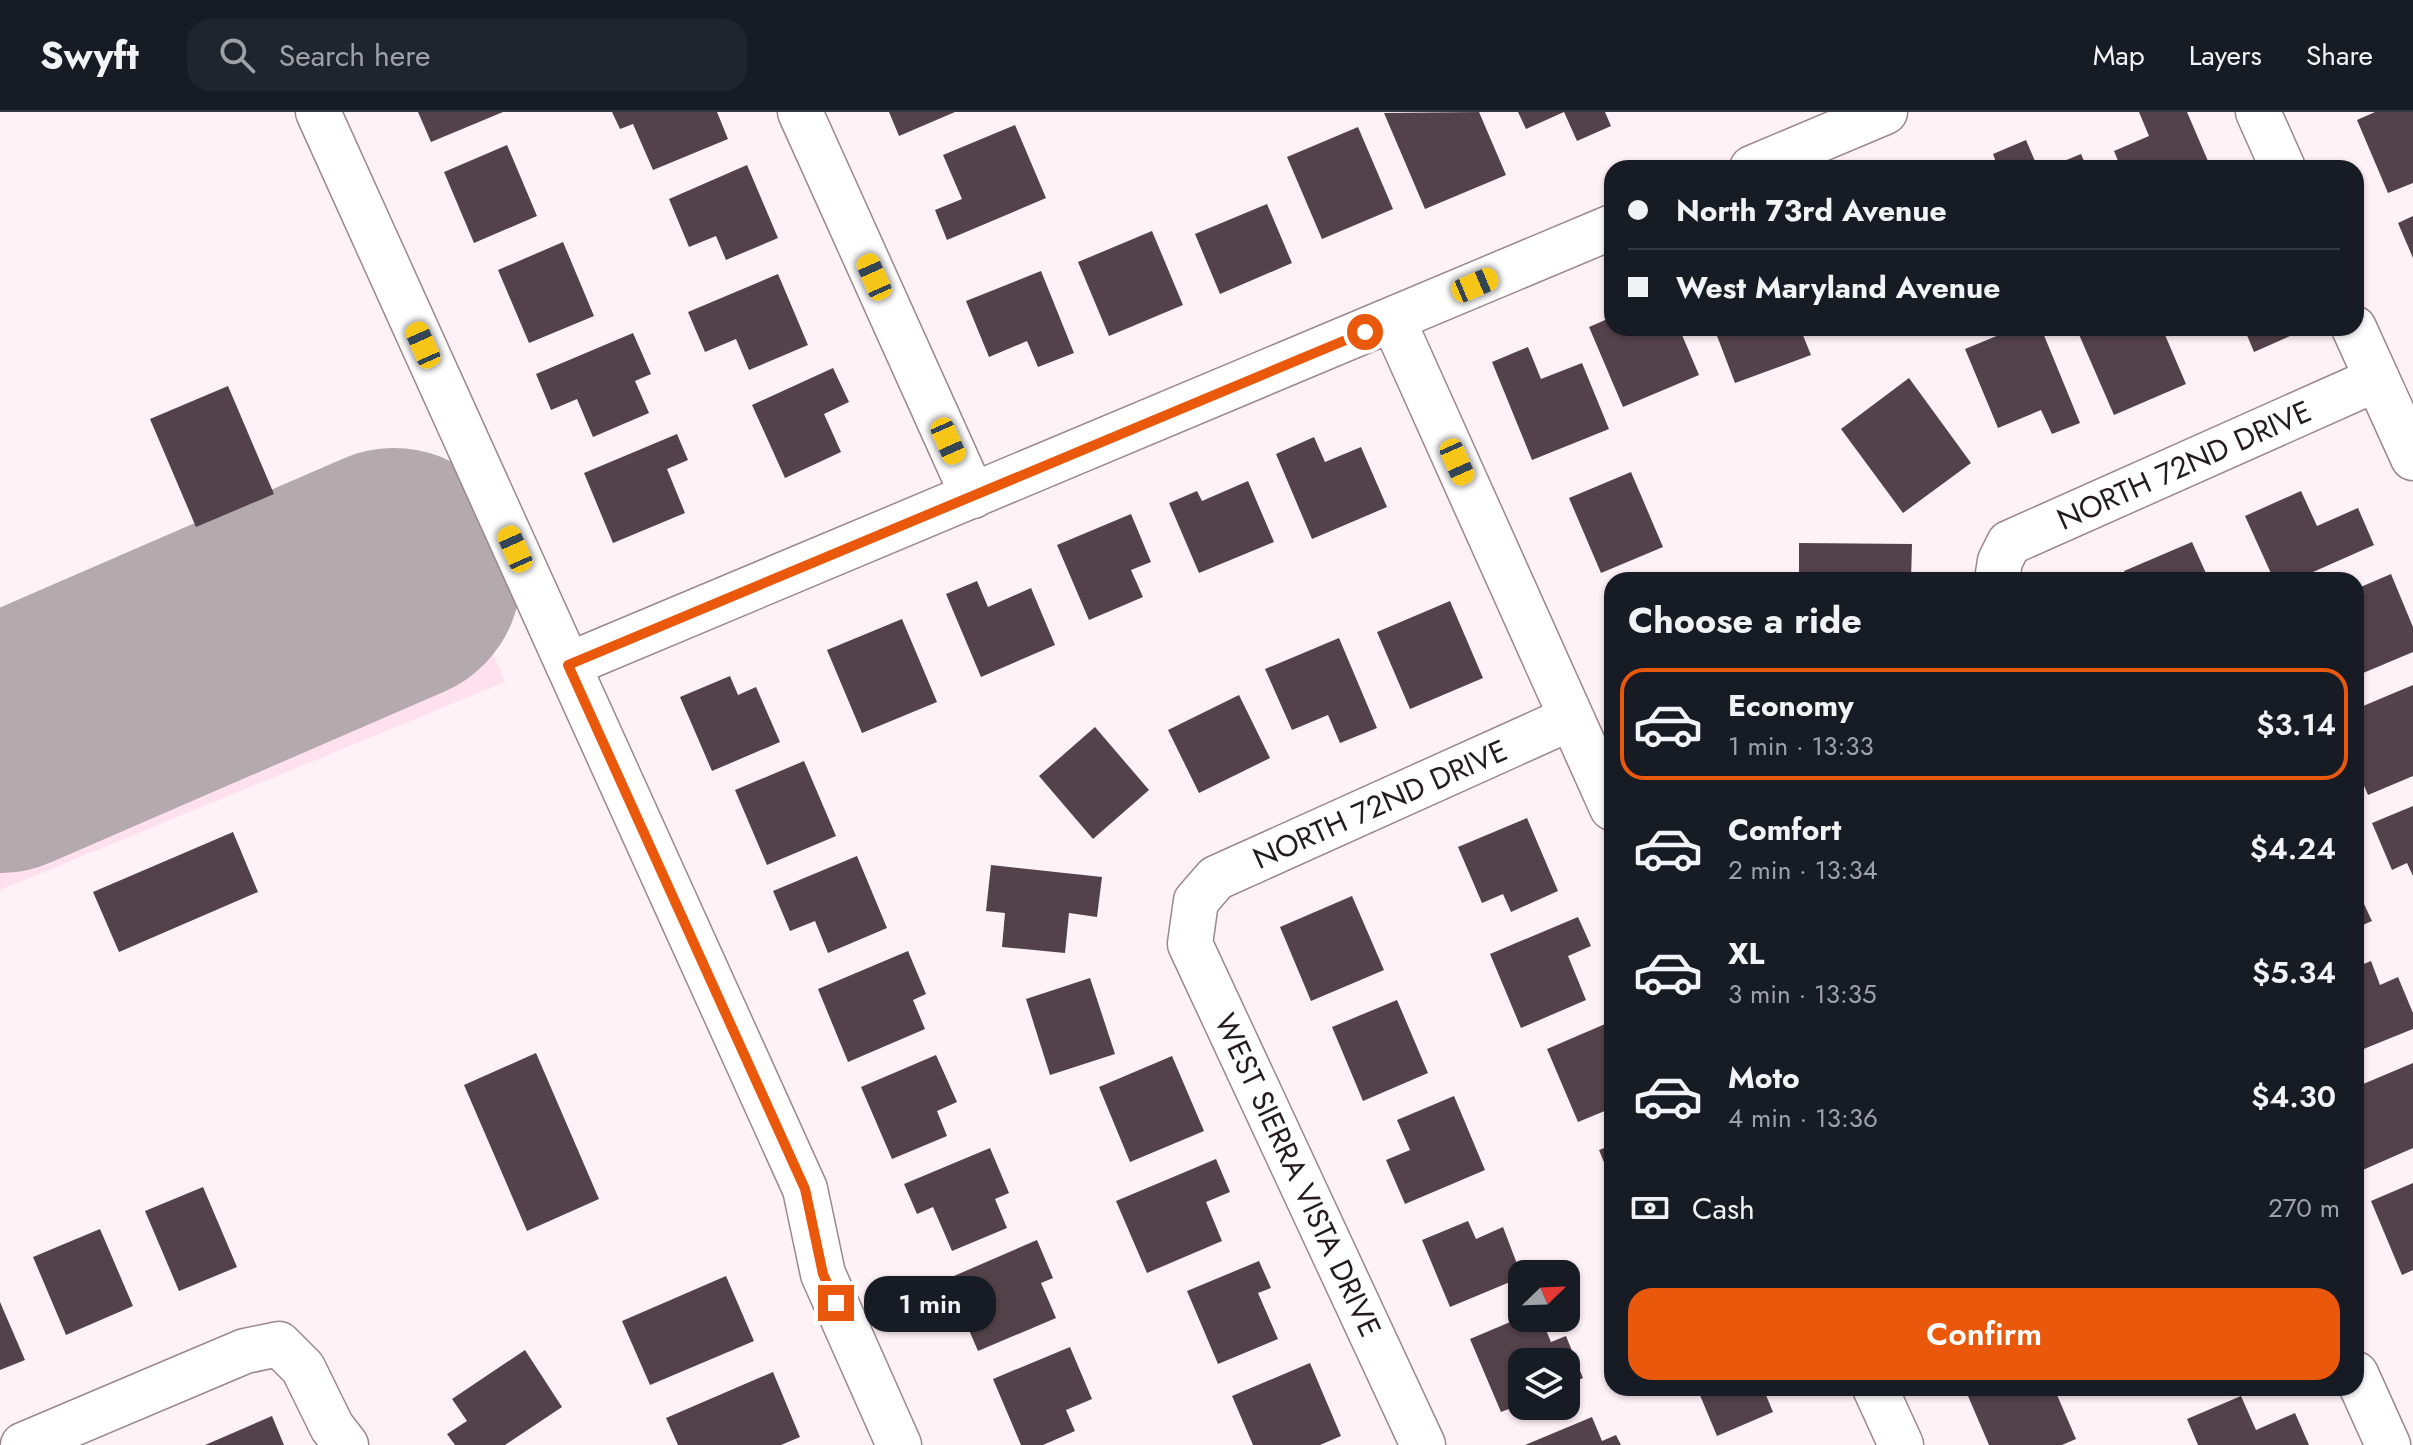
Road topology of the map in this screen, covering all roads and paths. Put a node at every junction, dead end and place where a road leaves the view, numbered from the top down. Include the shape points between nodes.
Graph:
1 (318, 112) edge
2 (800, 112) edge
3 (1885, 112) edge
4 (2258, 112) edge
5 (1808, 127) edge
6 (1763, 160) edge
7 (2279, 160) edge
8 (1604, 230) edge
9 (1393, 320) junction
10 (2358, 336) edge
11 (2377, 379) junction
12 (2413, 458) edge
13 (973, 496) junction
14 (1999, 570) edge
15 (568, 665) junction
16 (1571, 718) junction
17 (1604, 790) edge
18 (1196, 901) joint
19 (2364, 1392) edge
20 (1879, 1396) edge
21 (23, 1445) edge
22 (346, 1445) edge
23 (899, 1445) edge
24 (1423, 1445) edge
25 (1901, 1445) edge
26 (2388, 1445) edge

1 - 15 street
2 - 13 street
3 - 5 street
4 - 7 street
5 - 6 street
8 - 9 street
9 - 13 street
9 - 16 street
10 - 11 street
11 - 12 street
11 - 14 street, NORTH 72ND DRIVE via 2009,543
13 - 15 street
15 - 23 street via 805,1189 823,1274
16 - 17 street
16 - 18 street, NORTH 72ND DRIVE via 1216,878
18 - 24 street, WEST SIERRA VISTA DRIVE via 1190,944
19 - 26 street
20 - 25 street
21 - 22 street via 245,1351 279,1344 303,1368

